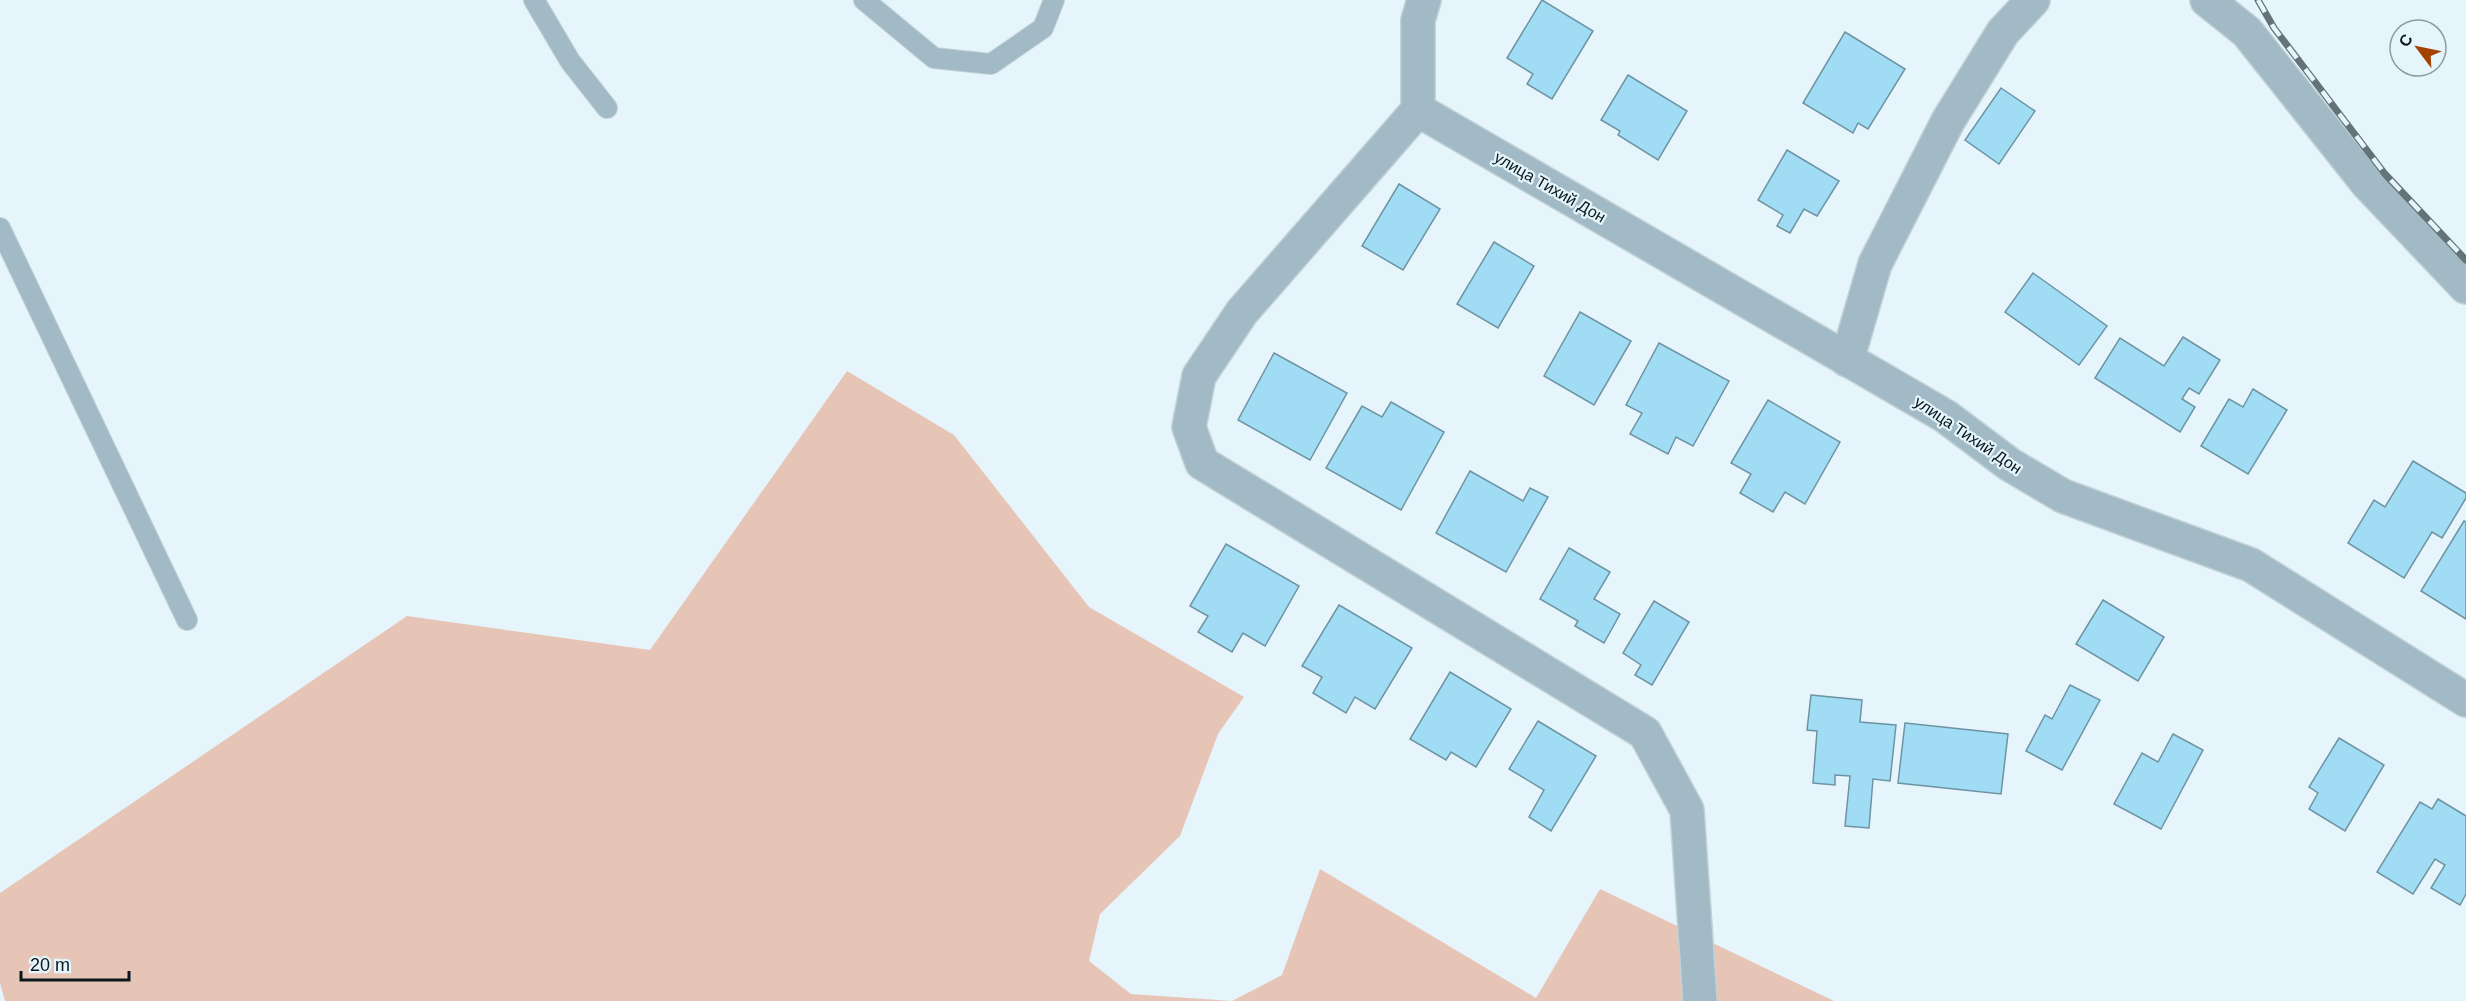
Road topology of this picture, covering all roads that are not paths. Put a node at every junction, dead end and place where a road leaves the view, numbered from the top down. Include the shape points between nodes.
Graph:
1 (534, 0) edge
2 (864, 0) edge
3 (1054, 0) edge
4 (1425, 0) edge
5 (2033, 0) edge
6 (2207, 0) edge
7 (607, 108) dead end
8 (1418, 110) junction
9 (0, 228) edge
10 (2466, 287) edge
11 (1847, 360) junction
12 (187, 620) dead end
13 (2466, 700) edge
14 (1700, 1001) edge

1 - 7 lane via 570,61
2 - 3 lane via 934,58 991,64 1043,28
4 - 8 street via 1418,20
5 - 11 street via 2003,32 1948,121 1875,264
6 - 10 street via 2247,32 2367,183
8 - 11 street, улица Тихий Дон
8 - 14 street via 1242,312 1199,376 1189,427 1202,463 1645,733 1687,810
9 - 12 lane
11 - 13 street, улица Тихий Дон via 1945,416 2009,464 2063,496 2251,565

